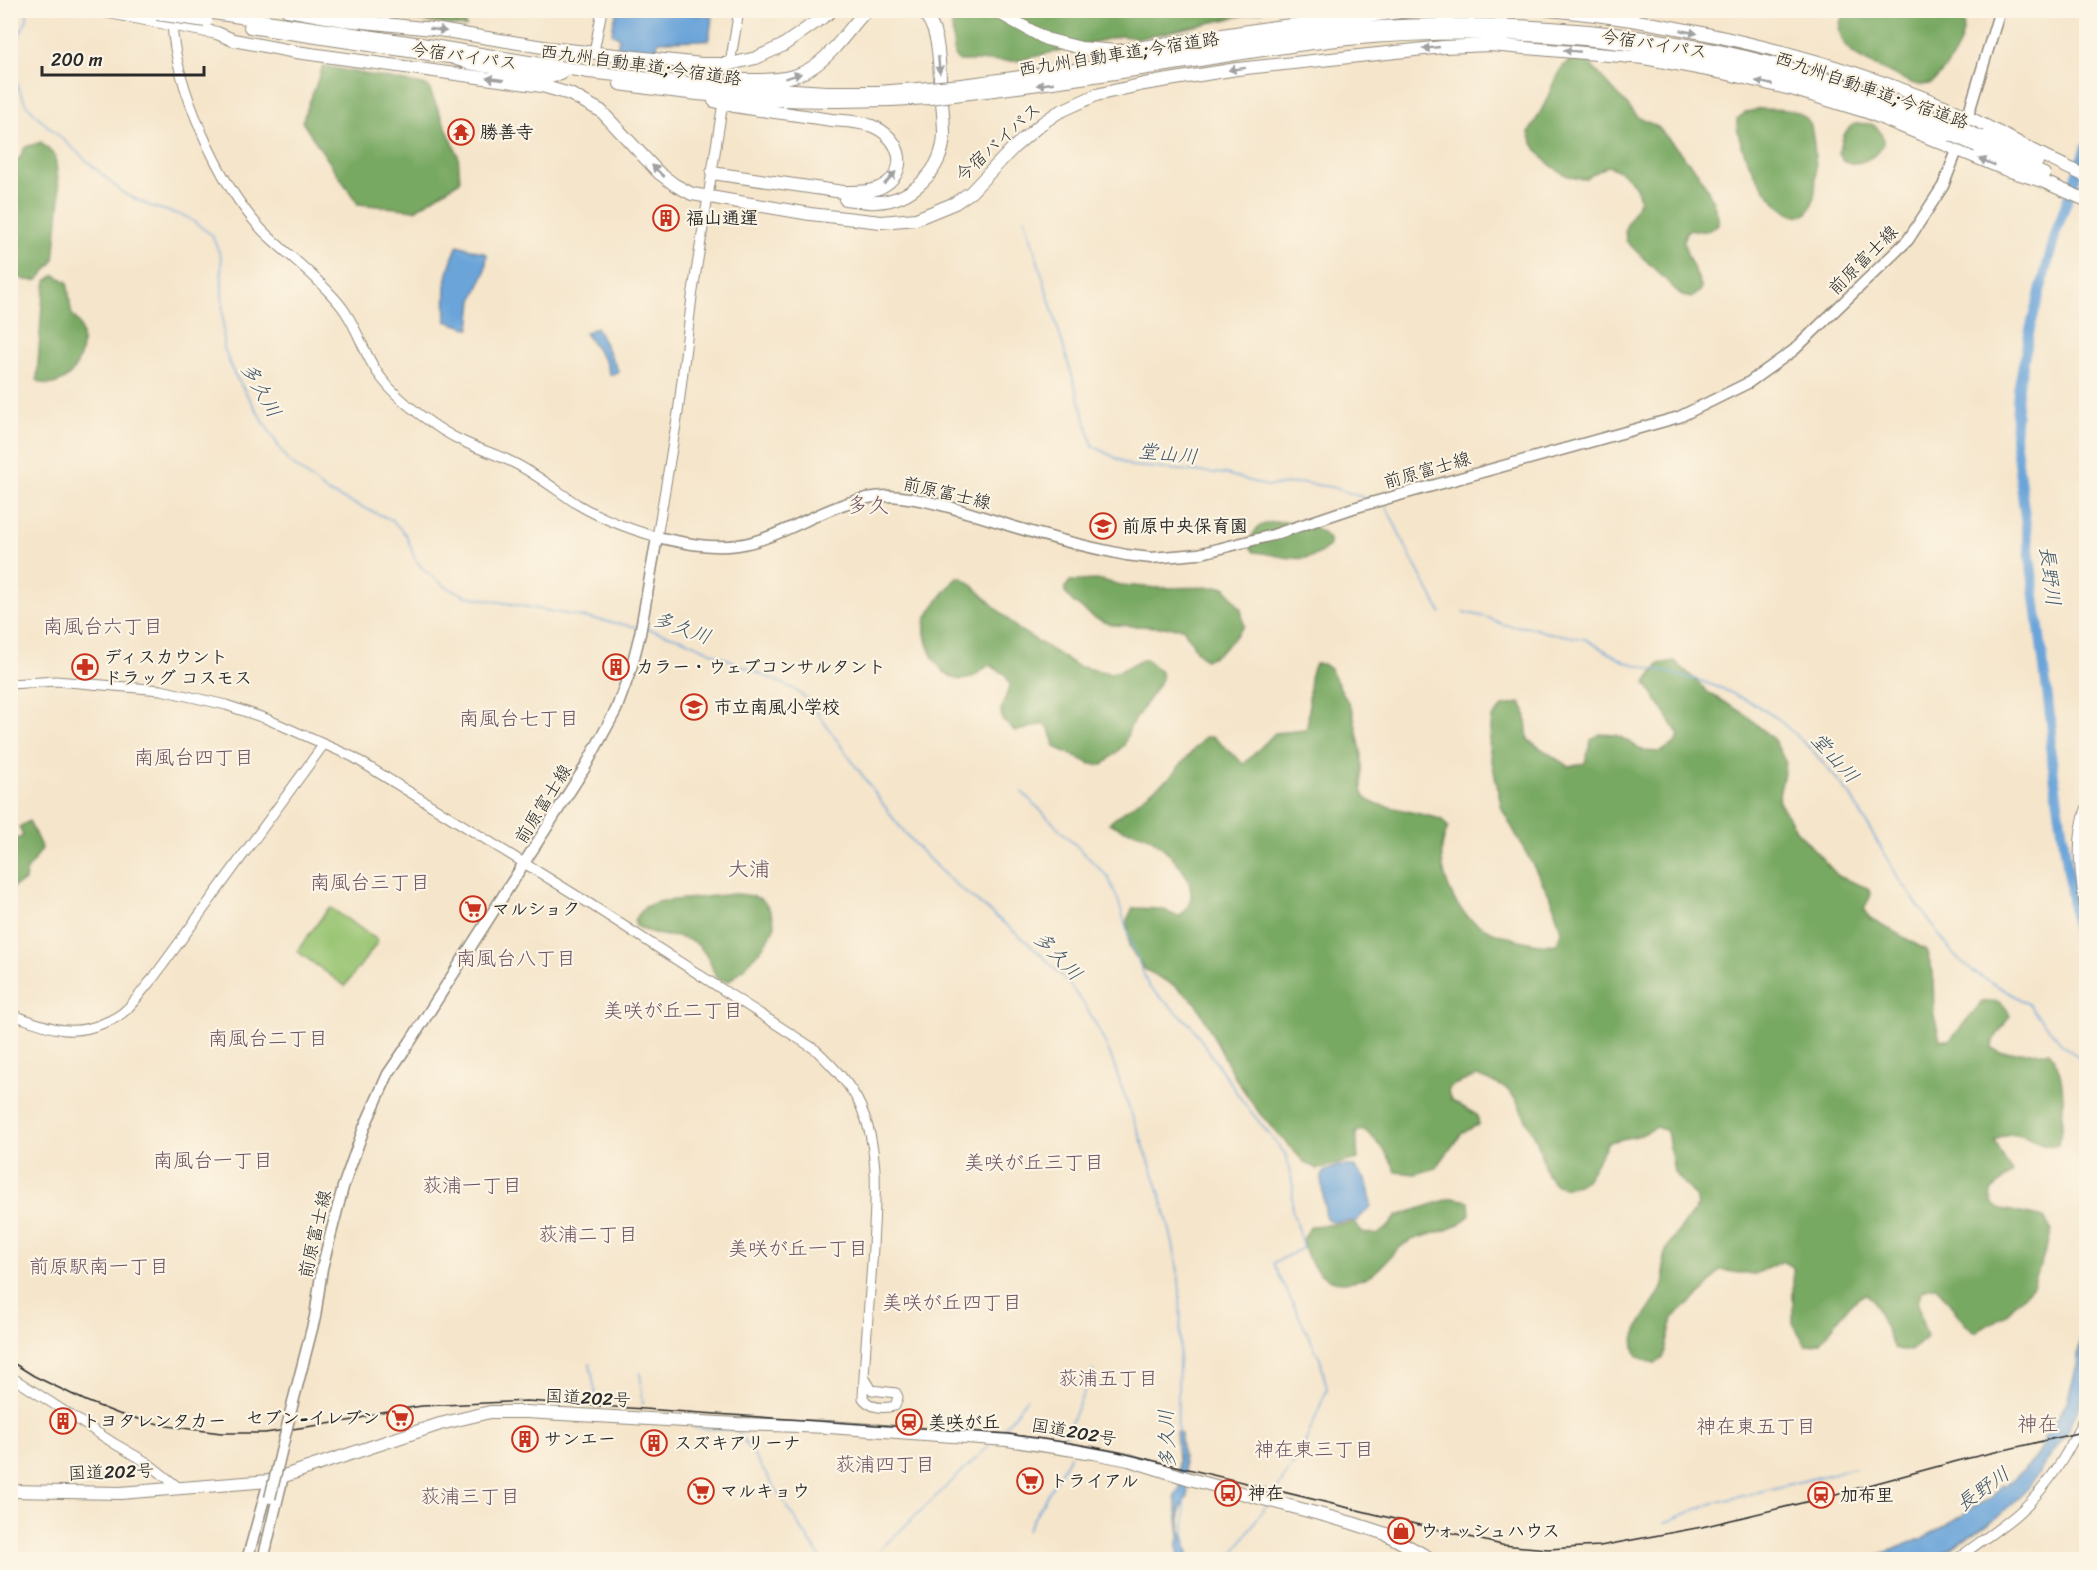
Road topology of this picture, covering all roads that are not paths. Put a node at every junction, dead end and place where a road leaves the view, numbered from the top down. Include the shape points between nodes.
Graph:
1 (99, 10) edge
2 (137, 10) edge
3 (193, 10) edge
4 (287, 10) edge
5 (602, 10) edge
6 (739, 10) edge
7 (833, 10) edge
8 (867, 10) edge
9 (921, 10) edge
10 (994, 10) edge
11 (1417, 10) edge
12 (1548, 10) edge
13 (2000, 10) edge
14 (206, 17) junction
15 (172, 24) junction
16 (594, 52) junction
17 (730, 64) junction
18 (565, 71) junction
19 (589, 72) junction
20 (685, 93) junction
21 (929, 93) junction
22 (722, 109) dead end
23 (1967, 118) junction
24 (1958, 150) junction
25 (712, 173) junction
26 (2060, 176) junction
27 (2086, 176) edge
28 (2085, 193) edge
29 (709, 196) junction
30 (657, 537) junction
31 (10, 684) edge
32 (324, 744) junction
33 (2086, 809) edge
34 (525, 863) junction
35 (2086, 920) edge
36 (10, 1014) edge
37 (10, 1376) edge
38 (864, 1377) dead end
39 (2086, 1412) edge
40 (283, 1476) junction
41 (268, 1481) junction
42 (178, 1487) junction
43 (10, 1491) edge
44 (247, 1560) edge
45 (254, 1560) edge
46 (263, 1560) edge
47 (1433, 1560) edge
48 (1956, 1560) edge

1 - 15 highway, 今宿バイパス
2 - 14 highway, 西九州自動車道;今宿道路, bridge
3 - 14 highway, 西九州自動車道;今宿道路
4 -> 16 highway, 今宿バイパス
5 - 16 street
6 - 17 street
7 - 17 highway, 今宿バイパス via 782,46
19 -> 8 highway via 710,80 790,78 825,59
9 -> 25 highway via 930,22 937,44 944,135 926,180 903,196 866,202 723,180
10 - 11 highway via 1046,39 1081,48 1117,51
12 -> 23 highway, 今宿バイパス via 1674,28 1774,51 1885,83
13 - 23 main road, 前原富士線
14 - 18 highway, 西九州自動車道;今宿道路
29 -> 15 highway, 今宿バイパス via 692,194 675,185 601,111 551,88 296,52
15 - 30 street via 174,50 187,94 232,190 260,228 322,285 346,313 383,381 402,400 459,440 513,463 617,524
16 - 17 highway, 今宿バイパス
18 - 19 highway, 西九州自動車道;今宿道路
18 - 20 highway, 西九州自動車道;今宿道路
19 - 21 highway, 西九州自動車道;今宿道路 via 787,91
20 - 21 highway, 西九州自動車道;今宿道路 via 878,102
25 -> 20 highway via 863,193 893,179 899,158 890,136 869,125 734,106
21 - 26 highway, 西九州自動車道;今宿道路, bridge via 1056,82 1347,39 1437,29 1529,26 1775,74 1954,131
22 - 25 street
23 - 24 main road, 前原富士線
23 - 26 highway, 今宿バイパス
26 -> 24 highway, 今宿バイパス via 2004,169
24 -> 29 highway, 今宿バイパス via 1851,107 1724,74 1644,58 1490,45 1237,69 1096,95 1041,124 955,203 916,219 881,222
24 - 30 main road, 前原富士線 via 1943,186 1908,240 1794,350 1748,383 1671,420 1198,554 1151,558 1126,555 890,496 838,507 781,532 738,545 713,547
25 - 29 street
26 - 27 highway, 今宿バイパス
26 - 28 highway, 今宿バイパス
29 - 30 street
30 - 34 main road, 前原富士線 via 640,634 616,710
31 - 32 street via 56,681 161,690 226,705
32 - 34 street via 403,786
32 - 36 street via 126,1010 92,1029 75,1031 52,1029
33 - 35 street via 2078,845
34 - 38 street via 807,1044 835,1068 849,1087 864,1116 875,1160
34 - 45 main road, 前原富士線, bridge via 388,1074 364,1128 322,1268 315,1317
37 - 42 street via 148,1463
39 - 48 street via 2072,1446 2044,1486 2016,1515
40 - 41 highway, 国道202号
40 - 46 main road
40 - 47 highway, 国道202号 via 440,1424 490,1412 829,1427 1007,1440 1129,1460 1386,1534
41 - 42 highway, 国道202号
41 - 44 main road
42 - 43 highway, 国道202号 via 120,1493

